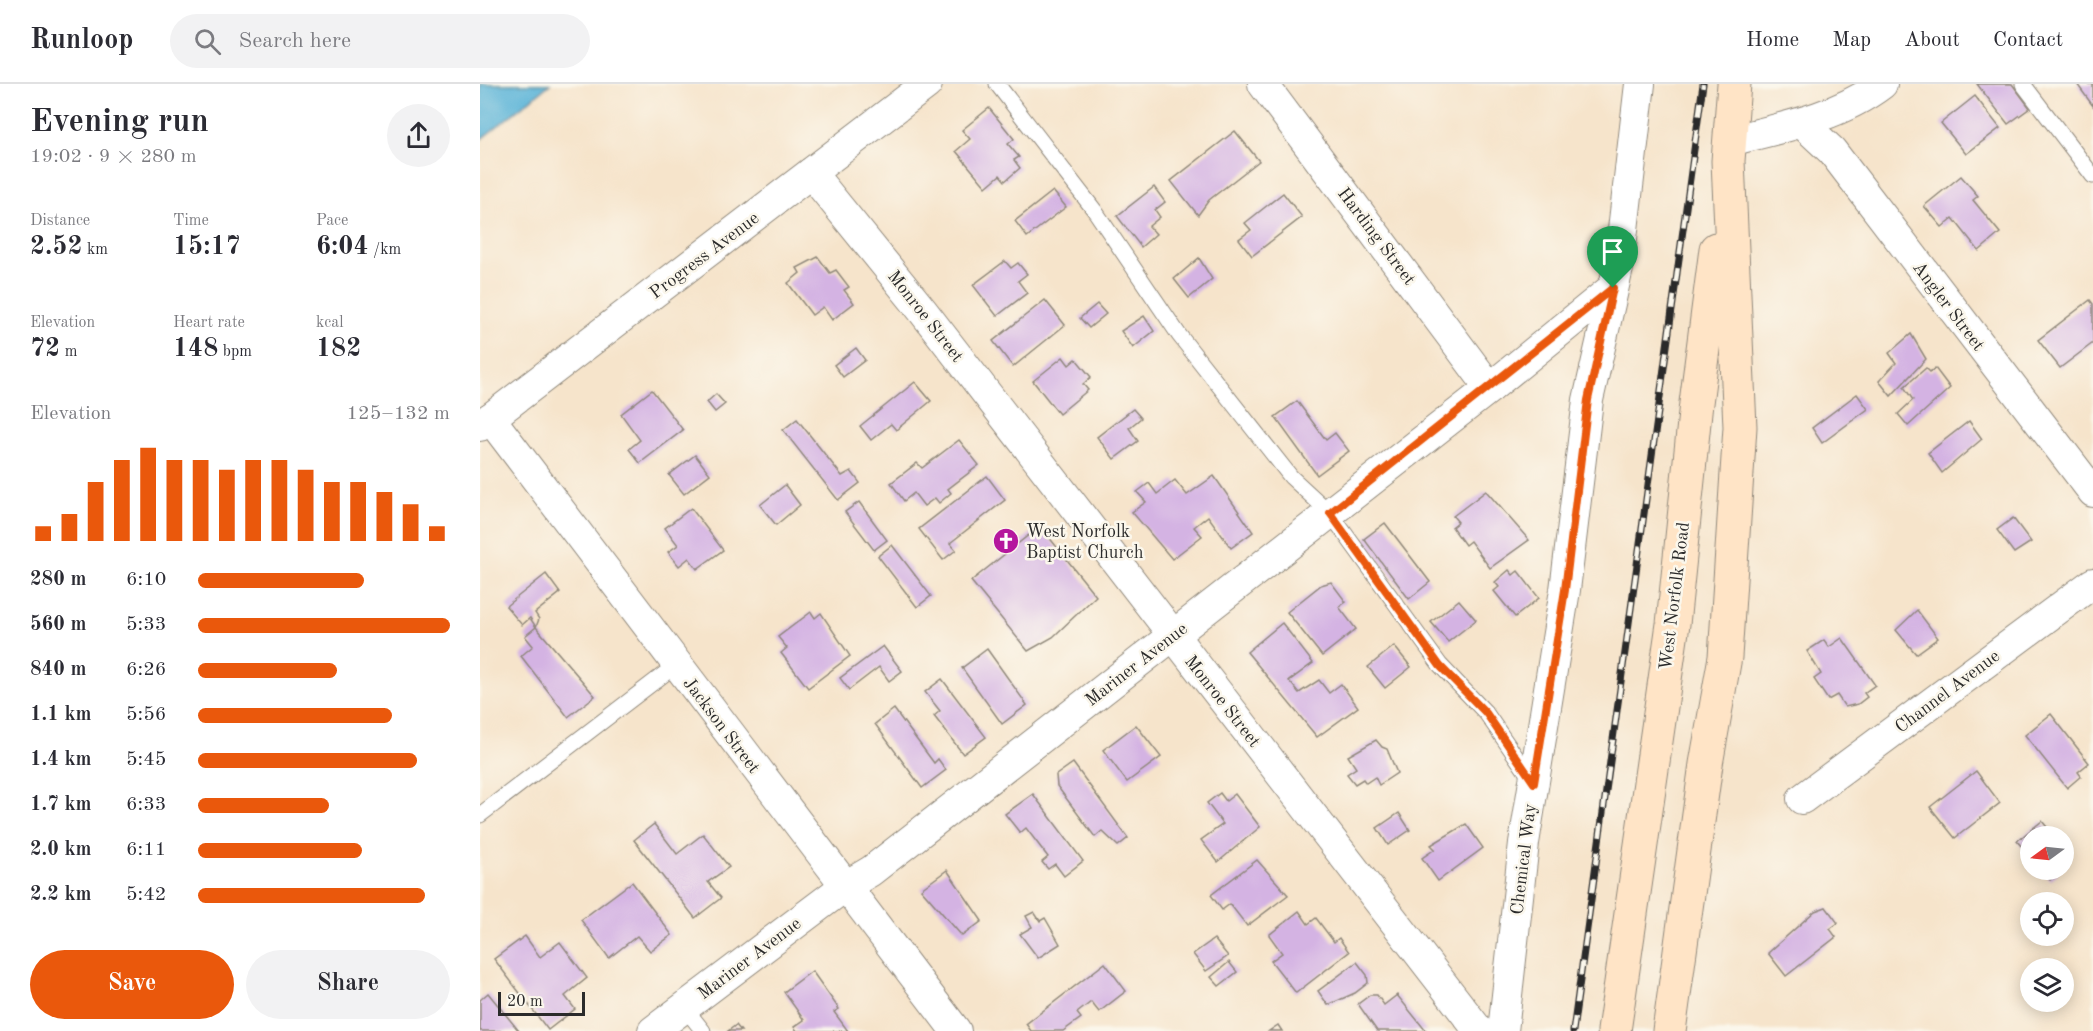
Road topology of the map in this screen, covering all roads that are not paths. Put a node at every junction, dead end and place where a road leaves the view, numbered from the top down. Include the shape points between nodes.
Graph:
1 (927, 84) edge
2 (997, 84) edge
3 (1263, 84) edge
4 (1641, 84) edge
5 (1734, 84) edge
6 (1882, 84) edge
7 (2023, 84) edge
8 (1802, 123) junction
9 (1728, 151) junction
10 (811, 173) junction
11 (2093, 176) edge
12 (1613, 288) junction
13 (1490, 388) junction
14 (485, 422) edge
15 (2093, 492) edge
16 (1330, 513) junction
17 (2093, 583) edge
18 (1173, 636) junction
19 (676, 664) junction
20 (1534, 783) junction
21 (1802, 799) dead end
22 (480, 814) edge
23 (844, 887) junction
24 (684, 1007) junction
25 (653, 1031) edge
26 (703, 1031) edge
27 (956, 1031) edge
28 (1479, 1031) edge
29 (1503, 1031) edge
30 (1614, 1031) edge
31 (1669, 1031) edge

1 - 10 street, Progress Avenue
2 - 16 lane via 1095,211 1179,335 1292,477
3 - 13 street, Harding Street
4 - 12 street, Chemical Way
5 - 9 street, West Norfolk Road
6 - 8 street
7 - 11 lane
8 - 9 street
8 - 15 street, Angler Street via 1832,151
9 - 30 street, West Norfolk Road via 1672,624
9 - 31 street, West Norfolk Road via 1740,427 1725,657
10 - 14 street, Progress Avenue
10 - 18 street, Monroe Street via 922,310
12 - 13 street, Mariner Avenue
12 - 20 street, Chemical Way via 1588,400 1565,590
13 - 16 street, Mariner Avenue
14 - 19 street, Jackson Street
16 - 18 street, Mariner Avenue
16 - 20 lane via 1440,666 1486,713
17 - 21 street, Channel Avenue
18 - 23 street, Mariner Avenue via 871,871
18 - 28 street, Monroe Street
19 - 22 lane
19 - 23 street, Jackson Street
20 - 29 street, Chemical Way
23 - 24 street, Mariner Avenue
23 - 27 street, Jackson Street
24 - 25 street, Mariner Avenue
24 - 26 lane

